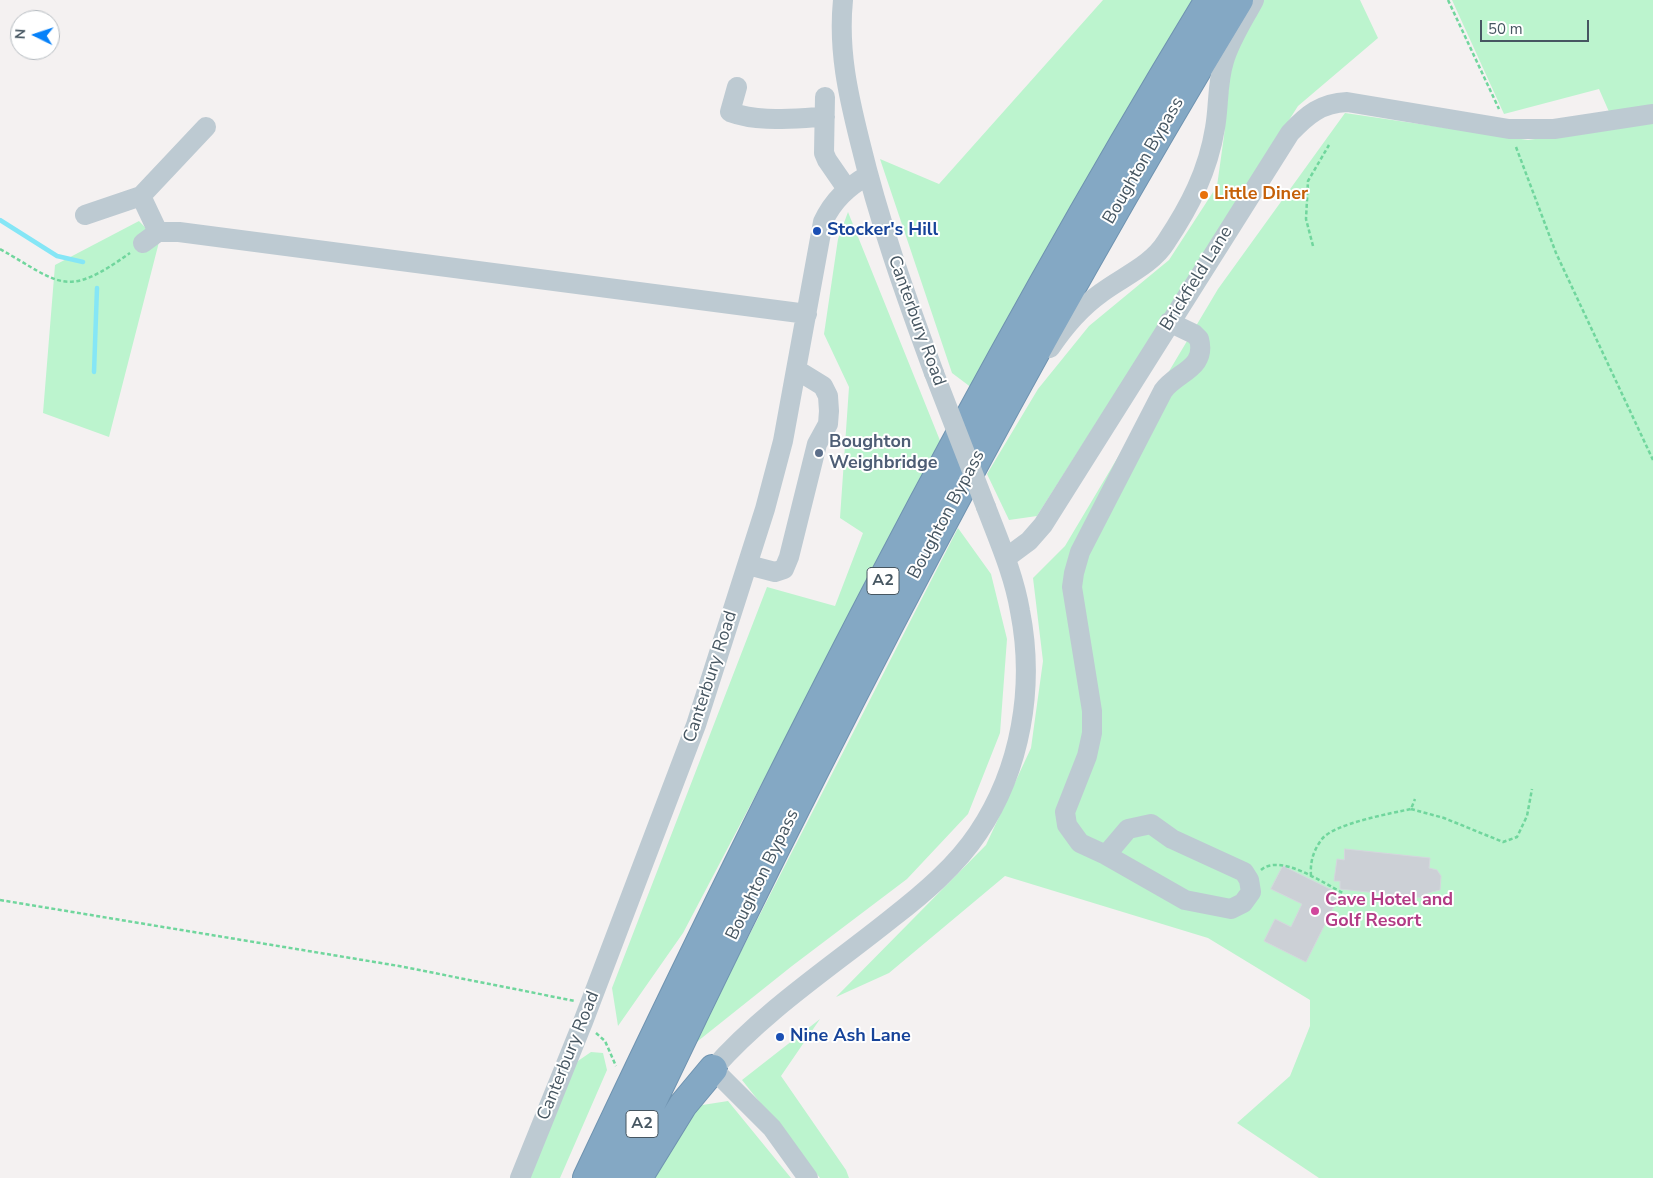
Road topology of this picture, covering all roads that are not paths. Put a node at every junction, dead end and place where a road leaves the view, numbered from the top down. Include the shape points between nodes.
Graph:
1 (843, 0) edge
2 (1209, 0) edge
3 (1239, 0) edge
4 (1254, 0) edge
5 (737, 87) dead end
6 (825, 97) dead end
7 (1653, 114) edge
8 (824, 117) junction
9 (206, 127) dead end
10 (868, 175) junction
11 (847, 189) junction
12 (141, 196) junction
13 (85, 215) dead end
14 (807, 314) junction
15 (1169, 322) junction
16 (797, 370) junction
17 (999, 419) junction
18 (1006, 558) junction
19 (748, 565) junction
20 (1106, 855) junction
21 (713, 1069) junction
22 (520, 1178) edge
23 (587, 1178) edge
24 (616, 1178) edge
25 (638, 1178) edge
26 (808, 1178) edge

1 - 10 street via 843,65
2 - 23 highway, Boughton Bypass / A2 via 1074,229 920,510 674,993
3 - 17 highway, Boughton Bypass / A2 via 1141,165
4 - 17 street via 1224,60 1216,126 1205,172 1165,244 1151,259 1099,294 1074,317
5 - 8 street via 730,112 743,117
6 - 8 street
7 - 15 street, Brickfield Lane via 1554,129 1509,129 1347,102 1335,102 1313,111 1290,133
8 - 11 street via 825,157
9 - 12 street
10 - 11 street, Canterbury Road
10 - 18 street, Canterbury Road, bridge via 934,373
11 - 14 street, Canterbury Road via 830,207 823,222
12 - 13 street
12 - 14 street via 151,238 179,232
14 - 16 street, Canterbury Road
15 - 18 street, Brickfield Lane via 1043,525 1029,541
15 - 20 street via 1199,339 1199,357 1191,369 1170,382 1163,392 1083,545 1072,581 1092,710 1092,733 1087,756 1064,812 1067,825 1080,843
16 - 19 street, Canterbury Road via 766,509
16 - 19 street via 823,386 828,396 828,424 817,444 784,569 775,572
17 - 24 highway, Boughton Bypass / A2 via 832,736
18 - 21 street, Canterbury Road via 1020,611 1026,680 1012,762 978,833 936,881 782,1002
19 - 22 street, Canterbury Road via 696,725
20 - 20 street via 1128,829 1151,824 1172,840 1244,872 1251,892 1243,903 1231,909 1185,900
21 - 25 highway via 683,1105
21 - 26 street via 772,1128

